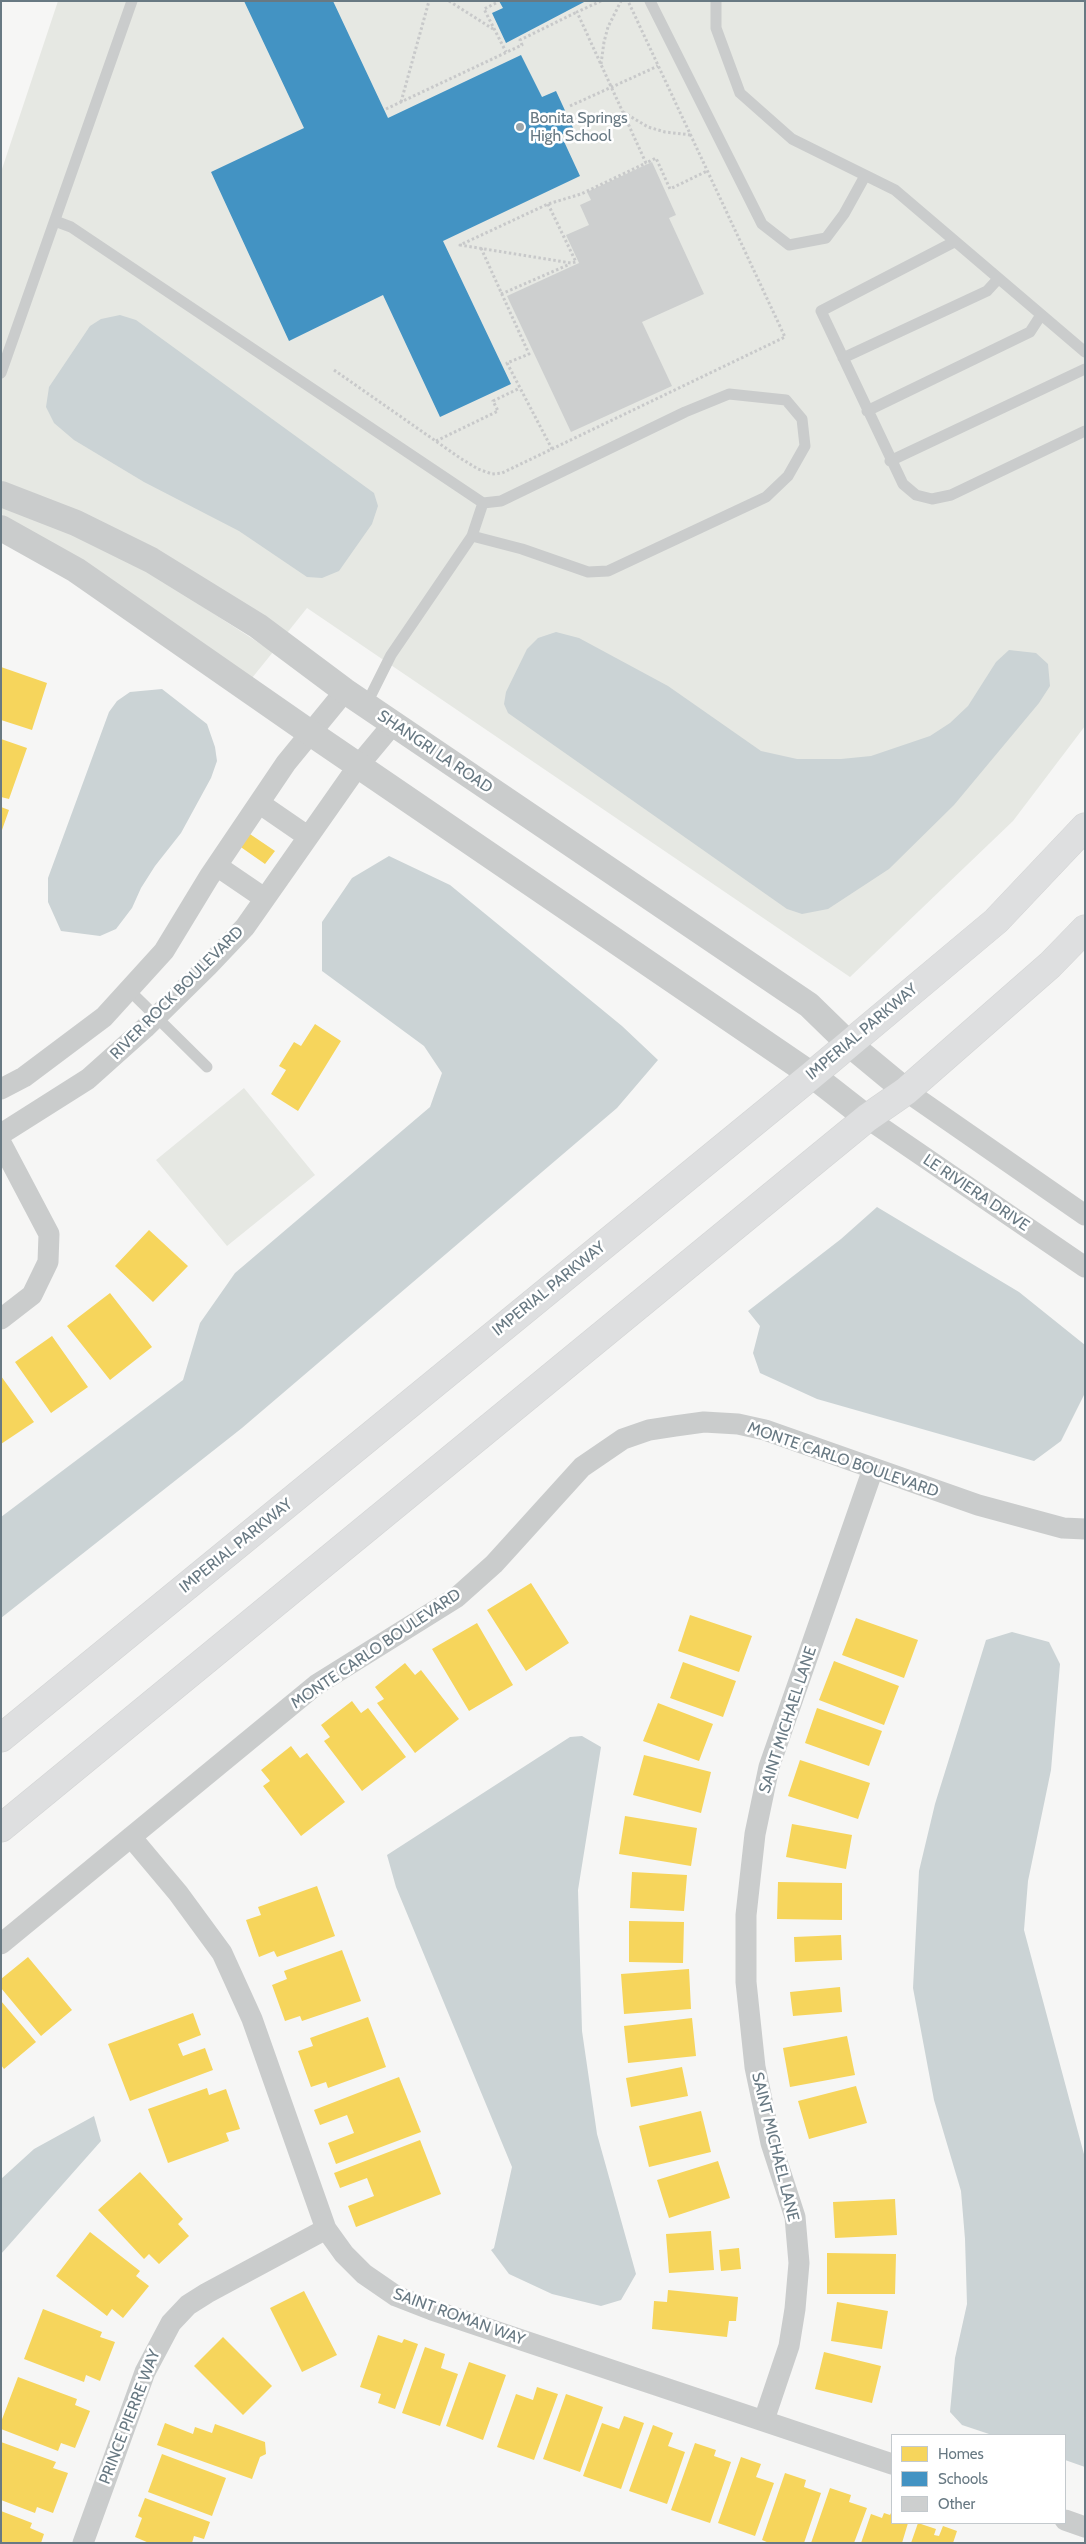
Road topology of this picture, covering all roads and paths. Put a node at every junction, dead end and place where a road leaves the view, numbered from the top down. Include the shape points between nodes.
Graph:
1 (132, 1) edge
2 (429, 1) edge
3 (449, 1) edge
4 (601, 1) edge
5 (621, 1) edge
6 (628, 1) edge
7 (650, 1) edge
8 (716, 1) edge
9 (496, 3) dead end
10 (577, 12) junction
11 (494, 29) junction
12 (506, 52) junction
13 (601, 65) junction
14 (658, 66) junction
15 (612, 87) junction
16 (401, 103) junction
17 (570, 106) dead end
18 (386, 109) dead end
19 (622, 111) junction
20 (691, 135) junction
21 (646, 163) junction
22 (707, 170) junction
23 (865, 176) junction
24 (548, 204) junction
25 (55, 221) junction
26 (954, 242) junction
27 (480, 248) junction
28 (571, 264) junction
29 (998, 279) junction
30 (501, 294) junction
31 (1041, 315) junction
32 (1085, 352) edge
33 (843, 358) junction
34 (1085, 369) edge
35 (334, 370) dead end
36 (1, 373) edge
37 (520, 388) junction
38 (867, 411) junction
39 (1085, 431) edge
40 (436, 441) junction
41 (552, 449) junction
42 (890, 462) junction
43 (1, 494) edge
44 (483, 503) junction
45 (1, 528) edge
46 (472, 536) junction
47 (356, 698) junction
48 (393, 724) junction
49 (309, 732) junction
50 (358, 766) junction
51 (259, 803) junction
52 (1085, 827) edge
53 (307, 836) junction
54 (217, 866) junction
55 (264, 898) junction
56 (1085, 929) edge
57 (130, 991) junction
58 (157, 1017) junction
59 (848, 1043) junction
60 (207, 1067) dead end
61 (812, 1075) junction
62 (1, 1089) edge
63 (906, 1091) junction
64 (867, 1118) junction
65 (1, 1134) edge
66 (1, 1143) edge
67 (1085, 1215) edge
68 (1085, 1267) edge
69 (1, 1319) edge
70 (873, 1469) junction
71 (1085, 1529) edge
72 (1, 1738) edge
73 (1, 1828) edge
74 (131, 1837) junction
75 (1, 1944) edge
76 (326, 2229) junction
77 (764, 2420) junction
78 (891, 2464) edge
79 (1066, 2520) edge
80 (1085, 2527) edge
81 (83, 2543) edge

1 - 25 lane
2 - 16 path
3 - 11 path
4 - 10 path
5 - 13 path via 606,34
6 - 14 path
7 - 23 lane via 762,224 789,245 826,238
8 - 23 lane via 716,28 740,93 792,139
9 - 11 path via 484,9
10 - 12 path via 520,40 522,45
10 - 13 path
11 - 12 path
12 - 16 path
13 - 15 path
14 - 15 path
14 - 20 path
15 - 17 path
15 - 19 path
16 - 18 path
19 - 20 path via 648,127
19 - 21 path
20 - 22 path
21 - 22 path via 656,158 670,189
21 - 24 path via 581,194
22 - 41 path via 785,337
23 - 26 lane via 895,190
24 - 27 path via 460,245
24 - 28 path via 576,262
25 - 36 lane
25 - 44 lane via 71,227
26 - 29 lane
26 - 33 lane via 821,311
27 - 28 path
27 - 30 path
28 - 30 path
29 - 31 lane
29 - 33 lane via 987,291
30 - 37 path via 528,354 507,363
31 - 32 lane
31 - 38 lane via 1030,332
33 - 38 lane
34 - 42 lane
35 - 40 path
37 - 40 path via 493,401 498,411
37 - 41 path
38 - 42 lane
39 - 42 lane via 951,495 932,500 916,495 903,484
40 - 41 path via 478,469 492,474 502,473
43 - 47 street, SHANGRI LA ROAD via 76,523 151,560 258,626
44 - 46 lane
44 - 46 lane via 500,501 729,394 786,400 802,419 805,446 788,476 766,497 608,571 588,572
45 - 49 street via 76,570
46 - 47 lane via 391,656
47 - 48 street, SHANGRI LA ROAD
47 - 49 street
48 - 50 street, RIVER ROCK BOULEVARD
48 - 59 street, SHANGRI LA ROAD via 809,1005
49 - 50 street
49 - 51 street
50 - 53 street, RIVER ROCK BOULEVARD
50 - 61 street
51 - 53 street
51 - 54 street
52 - 59 main road, IMPERIAL PARKWAY via 996,921
53 - 55 street, RIVER ROCK BOULEVARD
54 - 55 street
54 - 57 street via 164,952
55 - 58 street, RIVER ROCK BOULEVARD via 245,927
56 - 63 main road via 1050,965
57 - 58 lane
57 - 62 street via 104,1017 24,1077
58 - 60 lane
58 - 65 street, RIVER ROCK BOULEVARD via 88,1079
59 - 61 main road, IMPERIAL PARKWAY
59 - 63 street, SHANGRI LA ROAD
61 - 64 street
61 - 72 main road, IMPERIAL PARKWAY
63 - 64 main road
63 - 67 street
64 - 68 street, LE RIVIERA DRIVE
64 - 73 main road
66 - 69 street via 49,1234 48,1262 32,1295
70 - 71 street, MONTE CARLO BOULEVARD via 978,1505 1063,1528
70 - 74 street, MONTE CARLO BOULEVARD via 765,1430 738,1424 704,1422 649,1430 623,1439 582,1467 494,1564 457,1597 316,1685
70 - 77 street, SAINT MICHAEL LANE via 769,1767 755,1834 746,1915 746,1982 755,2067 771,2143 795,2217 799,2263 796,2309 789,2346
74 - 75 street, MONTE CARLO BOULEVARD
74 - 76 street, SAINT ROMAN WAY via 222,1953 252,2019
76 - 77 street, SAINT ROMAN WAY via 364,2274 396,2296
76 - 81 street, PRINCE PIERRE WAY via 207,2293 188,2305 171,2323 145,2372
77 - 78 street, SAINT ROMAN WAY
79 - 80 street

